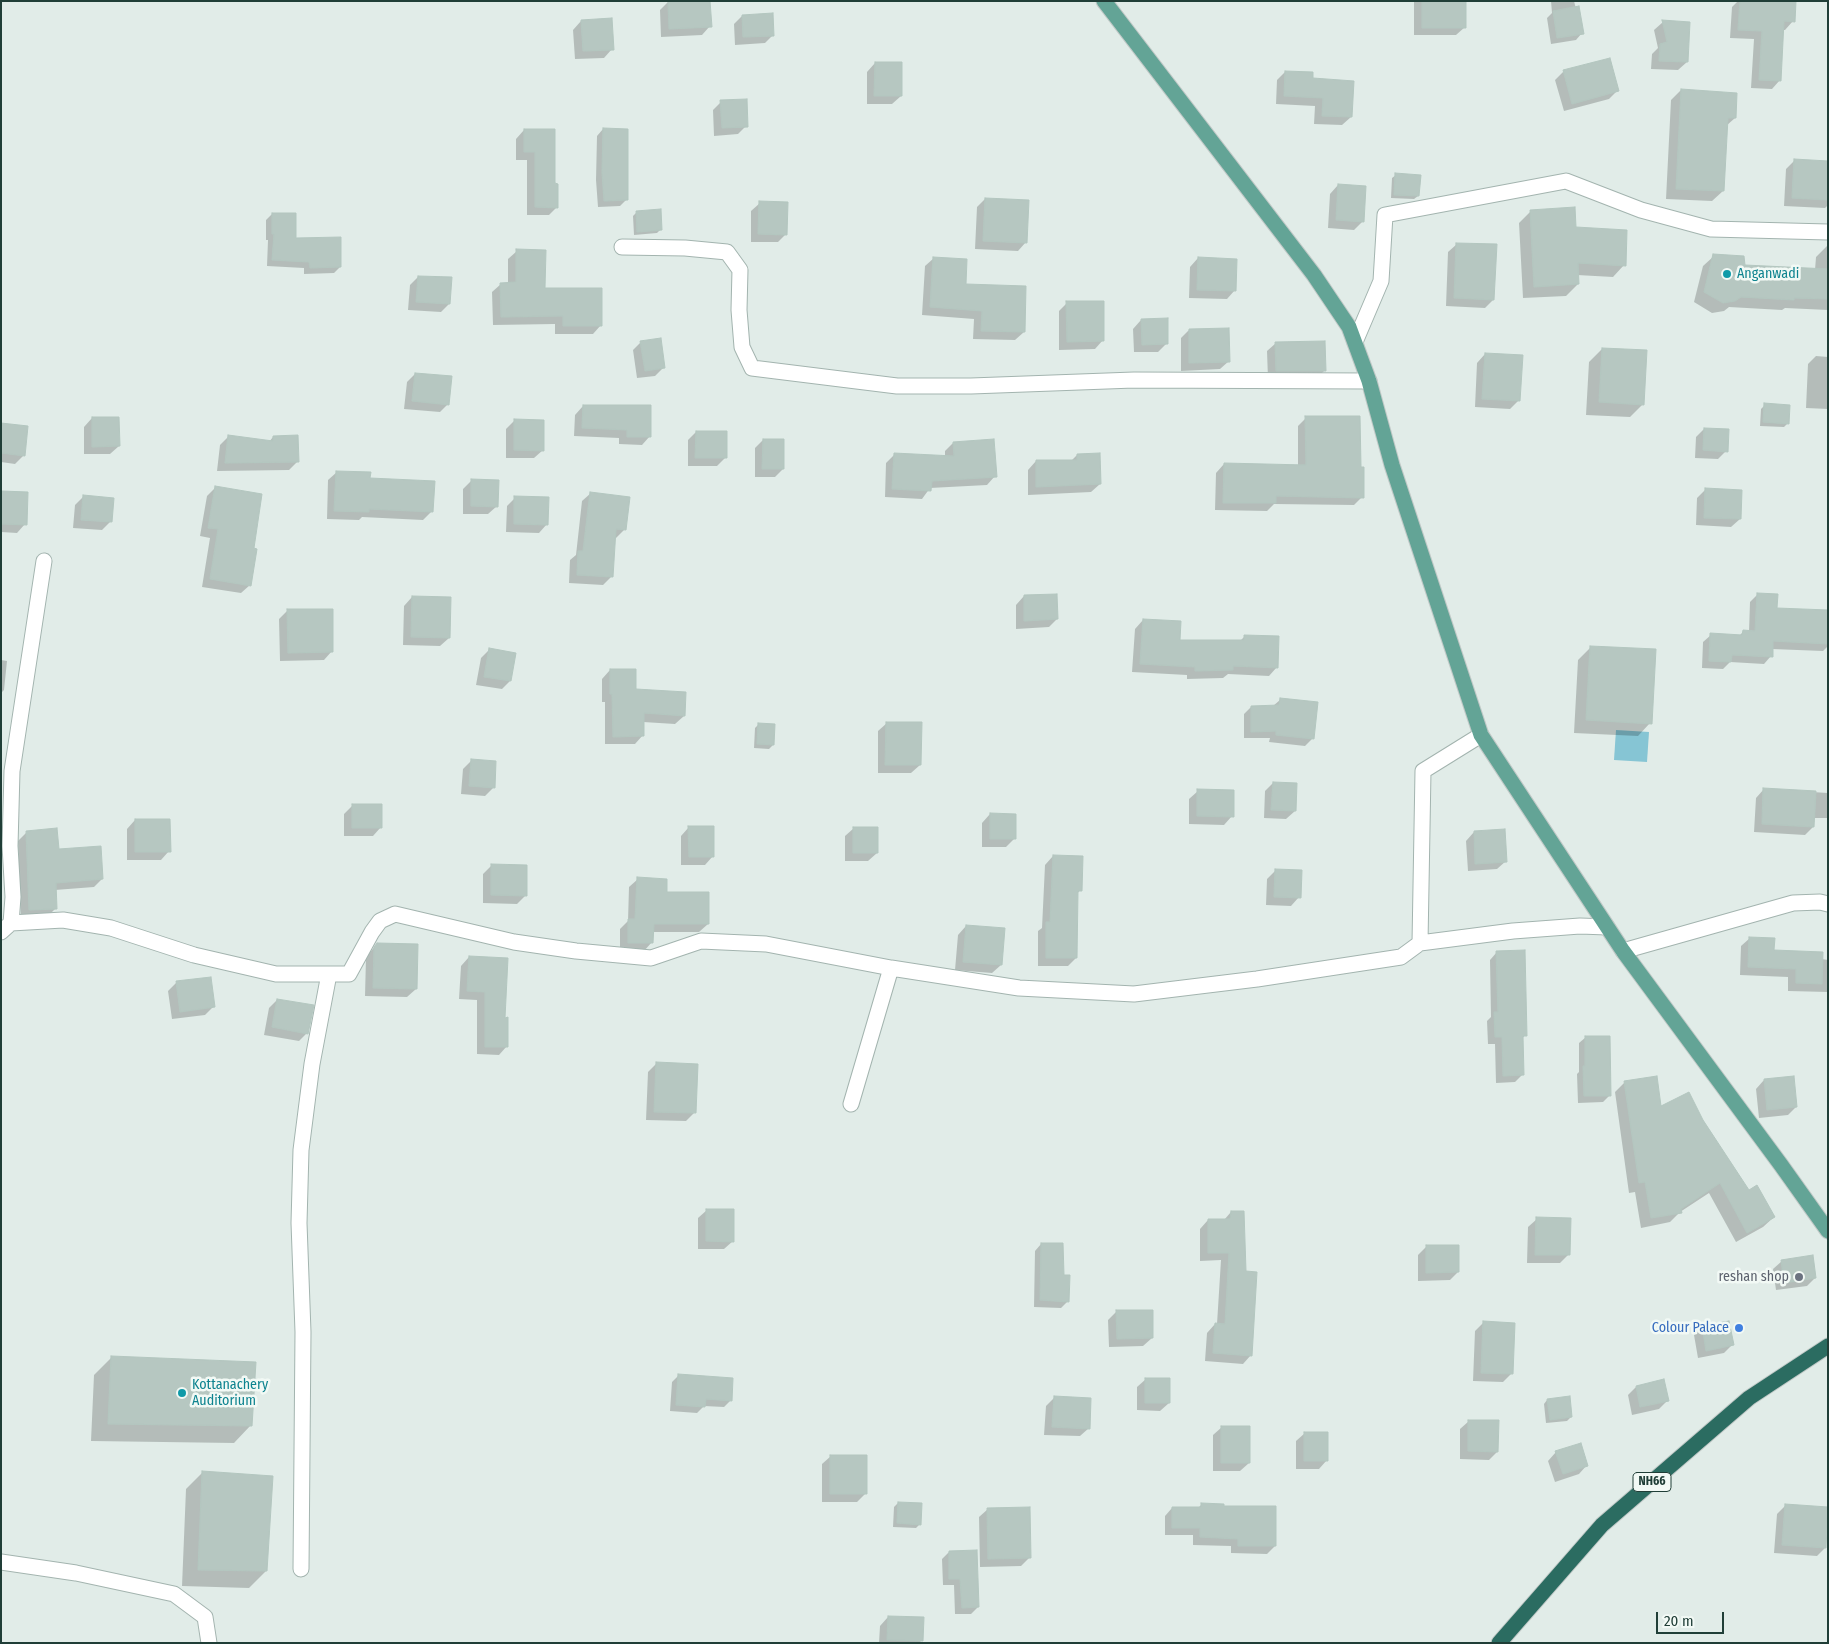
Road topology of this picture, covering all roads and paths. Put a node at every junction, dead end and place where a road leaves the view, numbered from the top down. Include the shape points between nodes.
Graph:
1 (1104, 1) edge
2 (1828, 232) edge
3 (622, 248) dead end
4 (1355, 342) junction
5 (1368, 381) junction
6 (44, 561) dead end
7 (1481, 735) junction
8 (1828, 904) edge
9 (1607, 927) junction
10 (6, 928) edge
11 (1420, 943) junction
12 (1623, 951) junction
13 (892, 968) junction
14 (329, 974) junction
15 (851, 1104) dead end
16 (1828, 1231) edge
17 (1828, 1346) edge
18 (1, 1562) edge
19 (301, 1569) dead end
20 (208, 1643) edge
21 (1499, 1643) edge

1 - 4 main road via 1314,275 1350,327
2 - 4 street via 1711,229 1641,210 1566,181 1385,215 1381,281
3 - 5 street via 727,252 740,270 742,347 752,368 897,386 1134,380
4 - 5 main road
5 - 7 main road via 1392,465
6 - 10 street via 12,771 10,846 13,897
7 - 9 main road
7 - 11 street via 1423,771
8 - 12 street via 1793,903
9 - 11 street via 1513,931
9 - 12 main road
10 - 14 street via 63,920 111,928 194,955 276,974
11 - 13 street via 1401,957 1134,994 1019,988
12 - 16 main road
13 - 14 street via 766,944 701,941 651,958 576,951 514,942 395,914 380,920 349,974
13 - 15 street
14 - 19 street via 312,1064 301,1150
17 - 21 highway, NH66 via 1749,1398 1602,1525
18 - 20 street via 174,1594 205,1618

